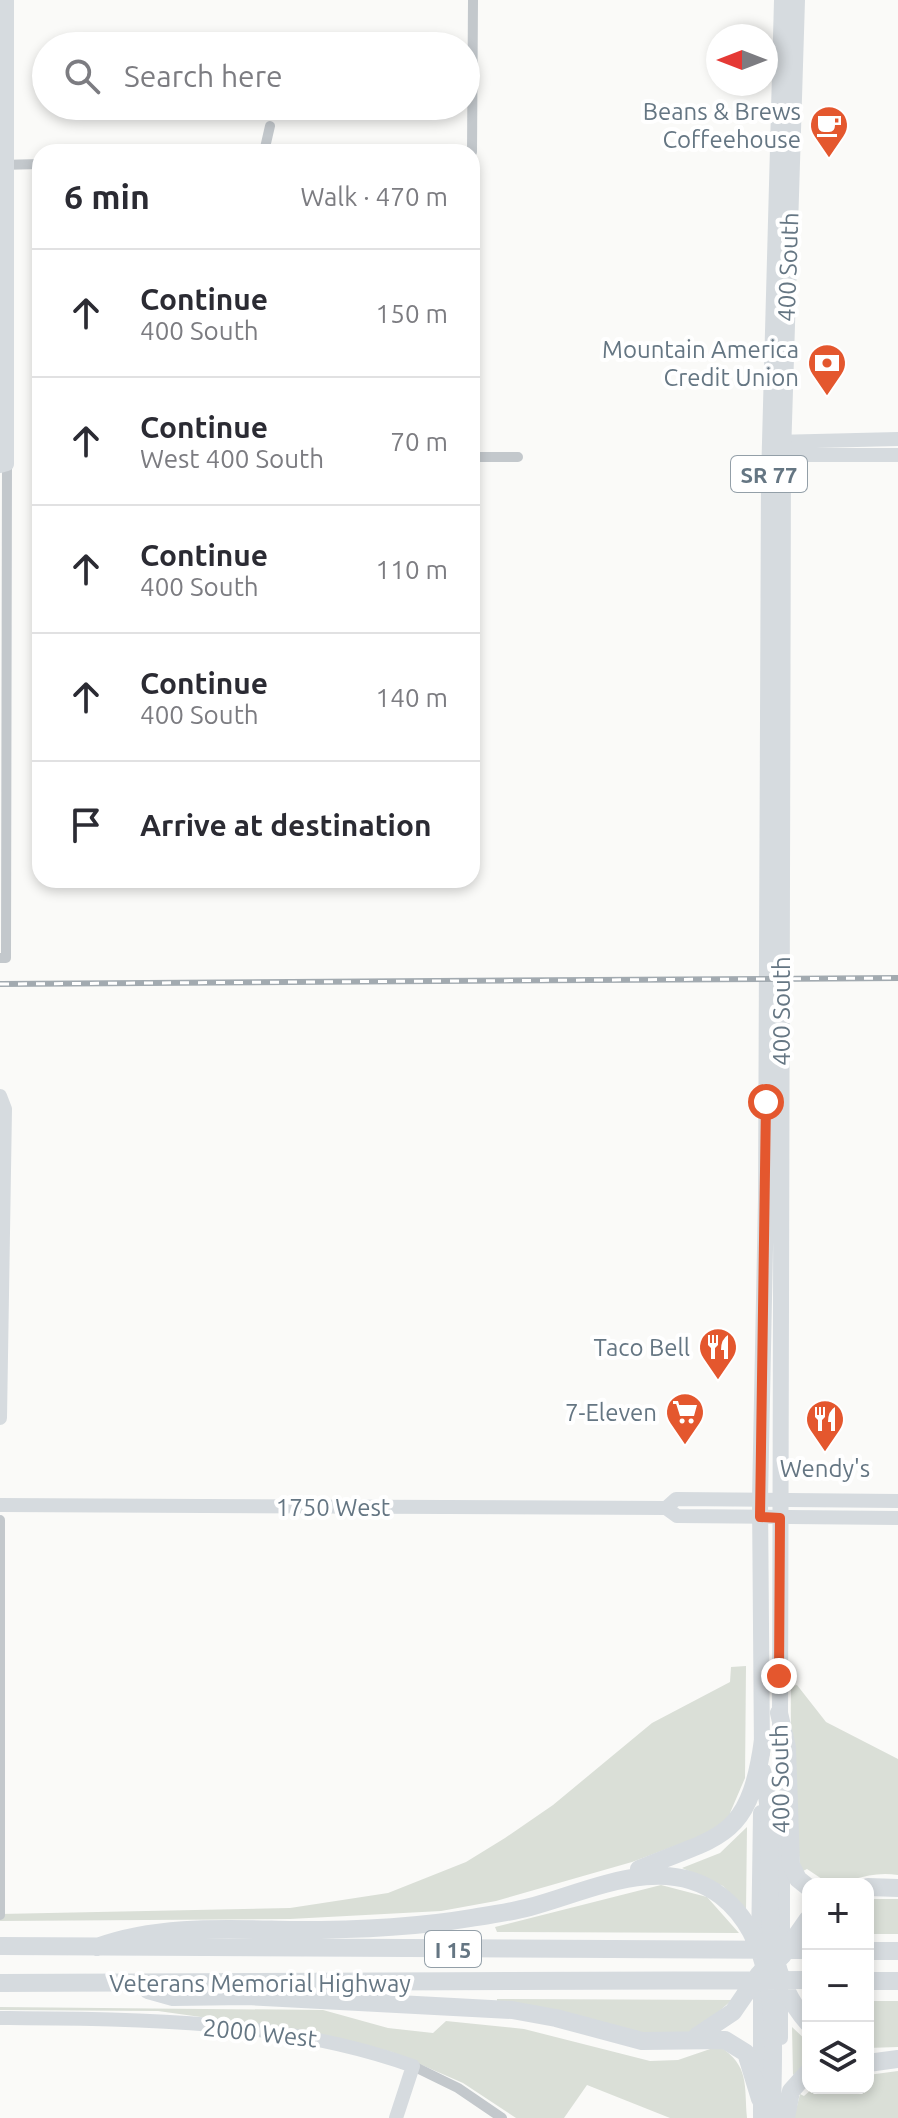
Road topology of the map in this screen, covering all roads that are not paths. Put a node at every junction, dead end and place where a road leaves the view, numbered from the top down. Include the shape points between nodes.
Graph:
1 (7, 0) edge
2 (473, 0) edge
3 (782, 0) edge
4 (797, 0) edge
5 (473, 32) edge
6 (472, 120) edge
7 (270, 126) dead end
8 (266, 144) edge
9 (472, 144) edge
10 (4, 164) edge
11 (32, 164) edge
12 (3, 285) edge
13 (898, 439) edge
14 (777, 448) junction
15 (898, 455) edge
16 (480, 457) edge
17 (518, 457) dead end
18 (3, 465) edge
19 (3, 573) edge
20 (3, 958) edge
21 (774, 1069) junction
22 (0, 1097) edge
23 (0, 1418) edge
24 (760, 1499) junction
25 (779, 1499) junction
26 (898, 1501) edge
27 (0, 1505) edge
28 (666, 1508) junction
29 (760, 1517) junction
30 (780, 1518) junction
31 (898, 1518) edge
32 (0, 1520) edge
33 (779, 1713) junction
34 (763, 1740) junction
35 (762, 1771) joint
36 (619, 1880) junction
37 (802, 1882) edge
38 (874, 1887) edge
39 (898, 1888) edge
40 (782, 1907) joint
41 (0, 1915) edge
42 (0, 1946) edge
43 (97, 1947) junction
44 (802, 1950) edge
45 (874, 1951) edge
46 (898, 1951) edge
47 (774, 1962) edge
48 (802, 1980) edge
49 (874, 1981) edge
50 (898, 1981) edge
51 (0, 1983) edge
52 (130, 1984) junction
53 (0, 2018) edge
54 (807, 2022) edge
55 (759, 2033) joint
56 (683, 2040) junction
57 (874, 2054) edge
58 (898, 2056) edge
59 (874, 2062) edge
60 (413, 2066) junction
61 (802, 2079) edge
62 (760, 2109) edge
63 (396, 2118) edge
64 (502, 2118) edge
65 (772, 2118) edge
66 (783, 2118) edge

1 - 10 street
2 - 5 street
3 - 14 main road, 400 South / SR 77
4 - 14 main road, 400 South / SR 77
6 - 9 street
7 - 8 street
10 - 11 street
10 - 12 street
12 - 18 street
13 - 14 street
14 - 15 street
14 - 21 main road, 400 South / SR 77
16 - 17 street
18 - 19 street
19 - 20 street
21 - 24 main road, 400 South / SR 77
21 - 25 main road, 400 South / SR 77
22 - 23 street via 5,1109
24 - 25 street, 1750 West
24 - 28 street, 1750 West via 676,1499
24 - 29 main road, 400 South / SR 77
25 - 26 street, 1750 West
25 - 30 main road, 400 South / SR 77
27 - 28 street, 1750 West
28 - 29 street, 1750 West via 677,1516
29 - 30 street, 1750 West
29 - 34 main road, 400 South / SR 77
30 - 31 street, 1750 West
30 - 33 main road, 400 South / SR 77
32 - 41 street
33 - 37 highway via 787,1747 791,1865
33 - 40 main road, 400 South / SR 77
34 - 35 main road, 400 South / SR 77
34 - 36 highway via 752,1789 733,1824 703,1847
35 - 47 highway via 770,1802
36 - 43 highway via 529,1907 444,1922 344,1930 186,1930
36 - 47 highway via 663,1875 694,1881 727,1901
38 - 39 highway
40 - 47 highway
42 - 43 highway, Veterans Memorial Highway / I 15
43 - 44 highway, Veterans Memorial Highway / I 15
45 - 46 highway
47 - 54 highway
47 - 55 highway
47 - 56 highway via 714,2028
47 - 65 highway
47 - 66 street
48 - 52 highway, Veterans Memorial Highway / I 15
49 - 50 highway
51 - 52 highway, Veterans Memorial Highway / I 15
52 - 56 highway via 173,1997 512,2010 642,2041
53 - 60 street, 2000 West via 252,2030 322,2039
55 - 62 street
56 - 62 highway via 718,2038 740,2046 750,2061
57 - 58 highway
58 - 59 highway
60 - 63 street
60 - 64 street, 2000 West
61 - 66 highway via 791,2091

